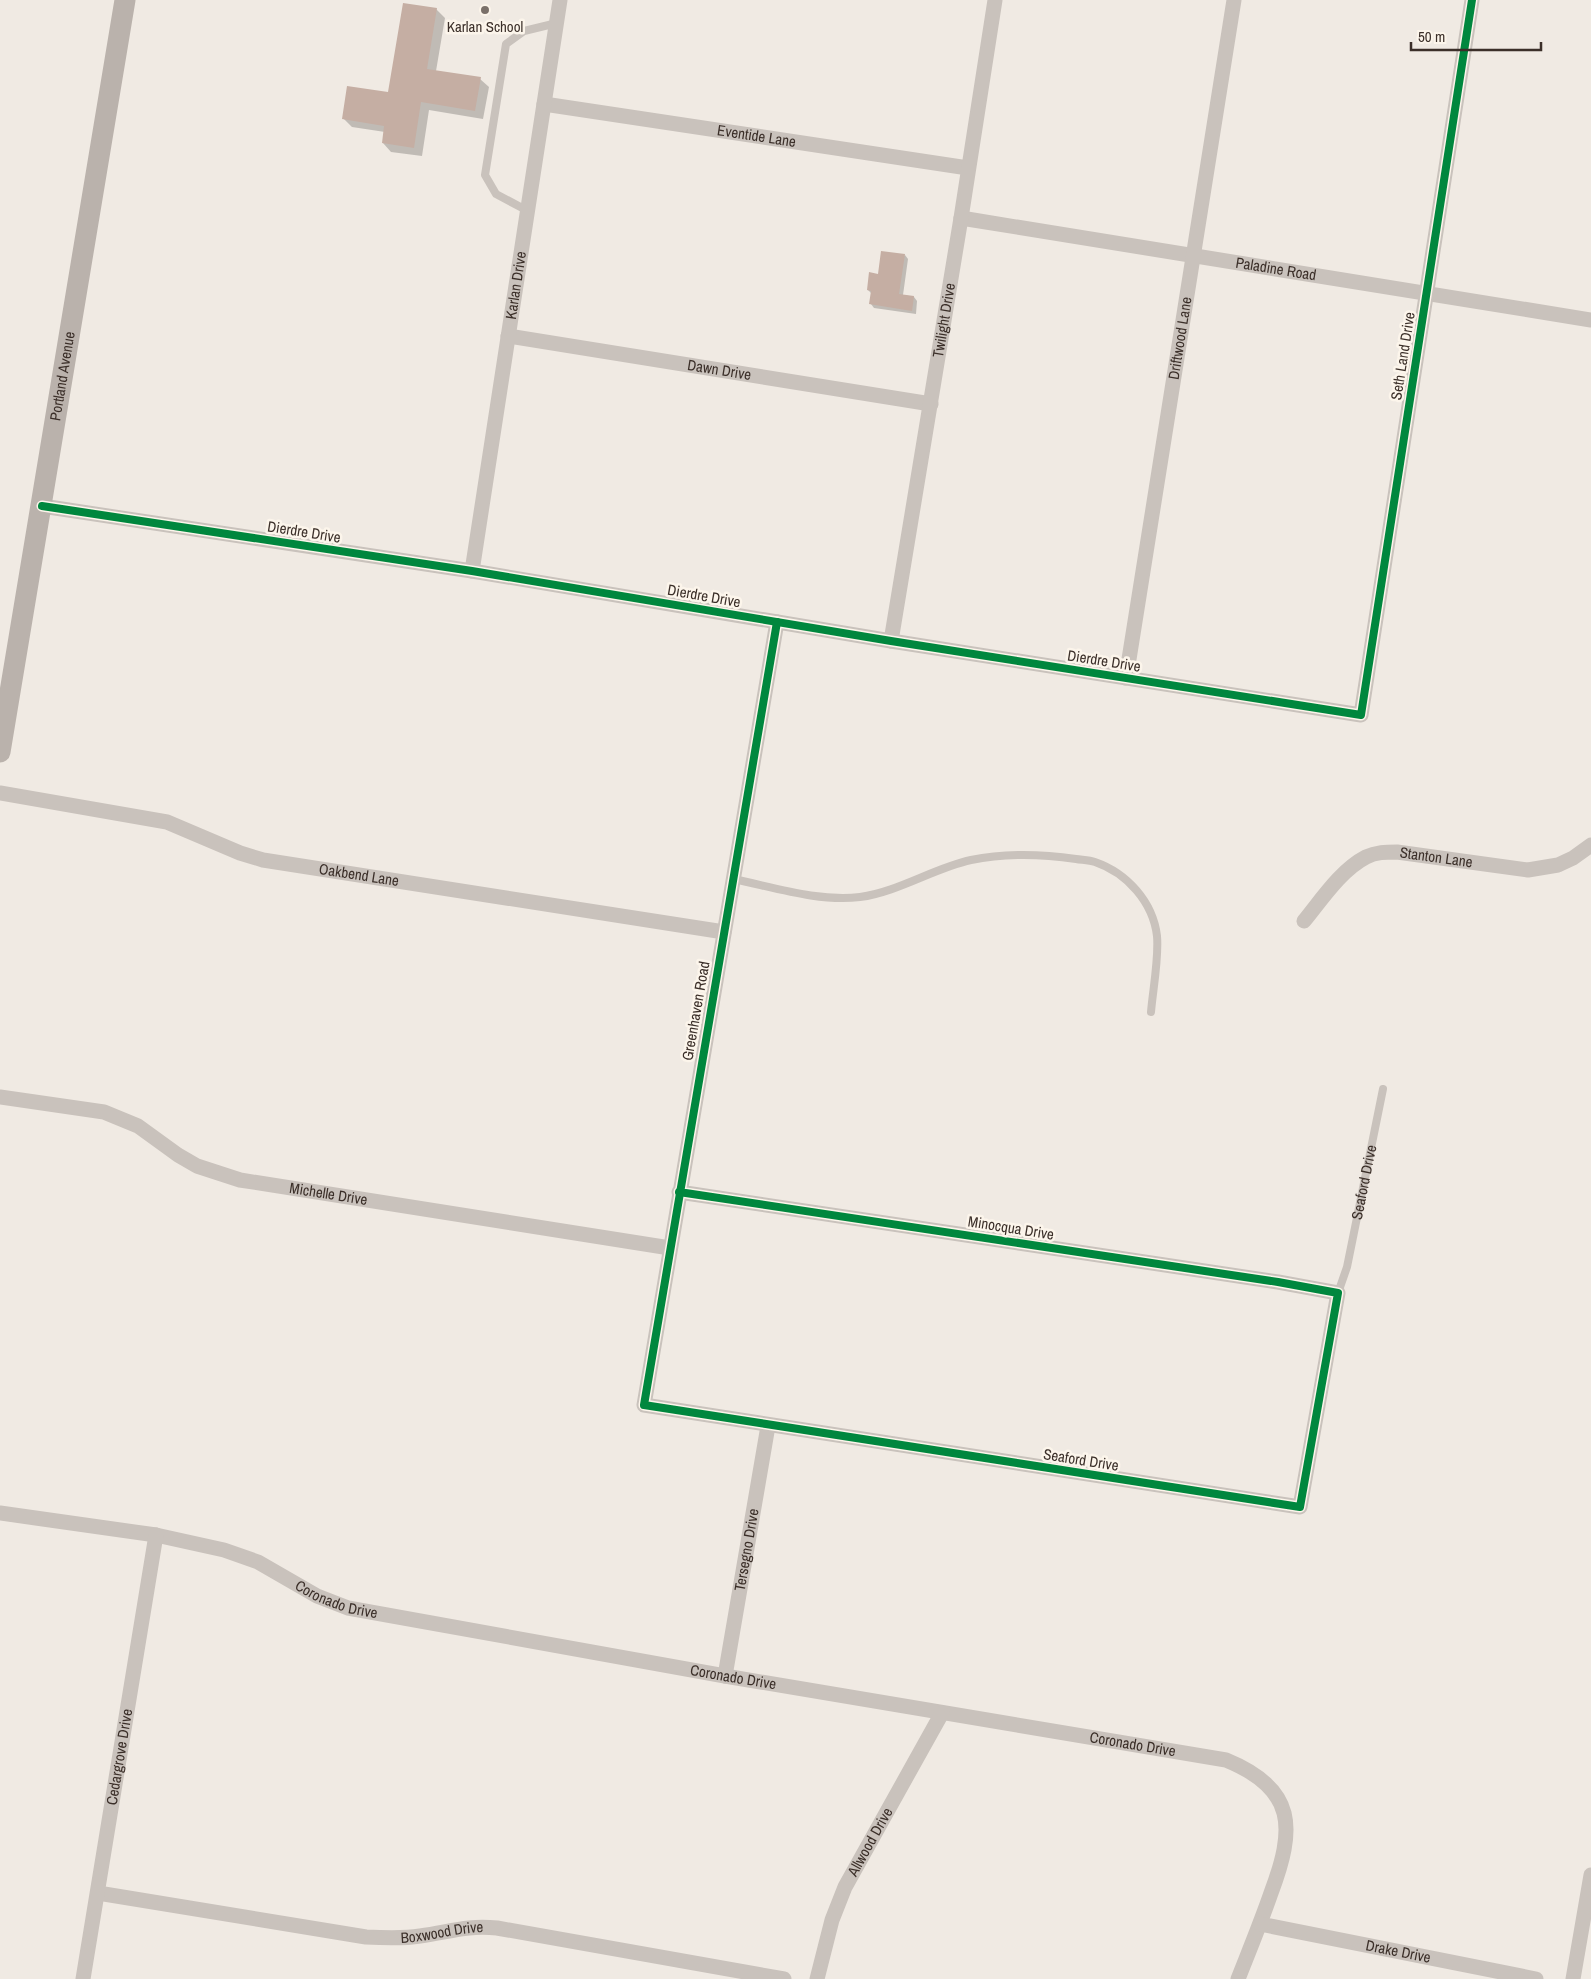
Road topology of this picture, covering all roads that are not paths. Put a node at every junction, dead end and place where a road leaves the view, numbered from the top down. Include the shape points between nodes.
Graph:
1 (124, 0) edge
2 (560, 0) edge
3 (995, 0) edge
4 (1234, 0) edge
5 (1472, 0) edge
6 (557, 23) junction
7 (544, 104) junction
8 (968, 168) junction
9 (528, 211) junction
10 (961, 218) junction
11 (1194, 256) junction
12 (1426, 293) junction
13 (1591, 320) edge
14 (508, 336) junction
15 (931, 404) junction
16 (42, 506) junction
17 (472, 571) junction
18 (777, 622) junction
19 (892, 642) junction
20 (1126, 678) junction
21 (1361, 715) joint
22 (0, 752) edge
23 (0, 793) edge
24 (1591, 844) edge
25 (733, 879) junction
26 (1304, 921) dead end
27 (724, 932) junction
28 (1151, 1012) dead end
29 (1383, 1089) dead end
30 (0, 1097) edge
31 (679, 1192) junction
32 (670, 1248) junction
33 (1338, 1293) junction
34 (644, 1405) joint
35 (768, 1426) junction
36 (0, 1513) edge
37 (156, 1536) junction
38 (726, 1676) junction
39 (942, 1713) junction
40 (1591, 1875) edge
41 (98, 1893) junction
42 (1260, 1924) junction
43 (83, 1979) edge
44 (784, 1979) edge
45 (818, 1979) edge
46 (1238, 1979) edge
47 (1536, 1979) edge
48 (1573, 1979) edge

1 - 16 main road, Portland Avenue
2 - 6 street, Karlan Drive
3 - 8 street, Twilight Drive
4 - 11 street, Driftwood Lane
5 - 12 street, Seth Land Drive
6 - 7 street, Karlan Drive
6 - 9 lane via 524,32 506,44 484,175 496,194
7 - 8 street, Eventide Lane
7 - 9 street, Karlan Drive
8 - 10 street, Twilight Drive
9 - 14 street, Karlan Drive
10 - 11 street, Paladine Road
10 - 15 street, Twilight Drive
11 - 12 street, Paladine Road
11 - 20 street, Driftwood Lane
12 - 13 street, Paladine Road
12 - 21 street, Seth Land Drive
14 - 15 street, Dawn Drive
14 - 17 street, Karlan Drive
15 - 19 street, Twilight Drive
16 - 17 street, Dierdre Drive
16 - 22 main road, Portland Avenue
17 - 18 street, Dierdre Drive
18 - 19 street, Dierdre Drive
18 - 25 street, Greenhaven Road
19 - 20 street, Dierdre Drive
20 - 21 street, Dierdre Drive
23 - 27 street, Oakbend Lane via 167,822 263,860
24 - 26 street, Stanton Lane via 1558,865 1528,870 1380,852 1367,856 1346,872
25 - 27 street, Greenhaven Road
25 - 28 lane via 819,896 859,897 888,890 970,860 1052,855 1095,862 1126,879 1150,910 1157,936
27 - 31 street, Greenhaven Road
29 - 33 lane, Seaford Drive via 1347,1267
30 - 32 street, Michelle Drive via 120,1117 197,1166 240,1180
31 - 32 street, Greenhaven Road
31 - 33 street, Minocqua Drive
32 - 34 street, Greenhaven Road
33 - 35 street, Seaford Drive via 1300,1507
34 - 35 street, Seaford Drive
35 - 38 street, Tersegno Drive
36 - 37 street, Coronado Drive
37 - 38 street, Coronado Drive via 202,1544 258,1562 317,1596 348,1608
37 - 41 street, Cedargrove Drive
38 - 39 street, Coronado Drive
39 - 42 street, Coronado Drive via 1226,1760 1251,1772 1276,1795 1287,1836 1281,1868
39 - 45 street, Allwood Drive via 845,1887 832,1920
40 - 48 street
41 - 43 street, Cedargrove Drive
41 - 44 street, Boxwood Drive via 366,1937 403,1938 463,1927 497,1928
42 - 46 street, Coronado Drive
42 - 47 street, Drake Drive

